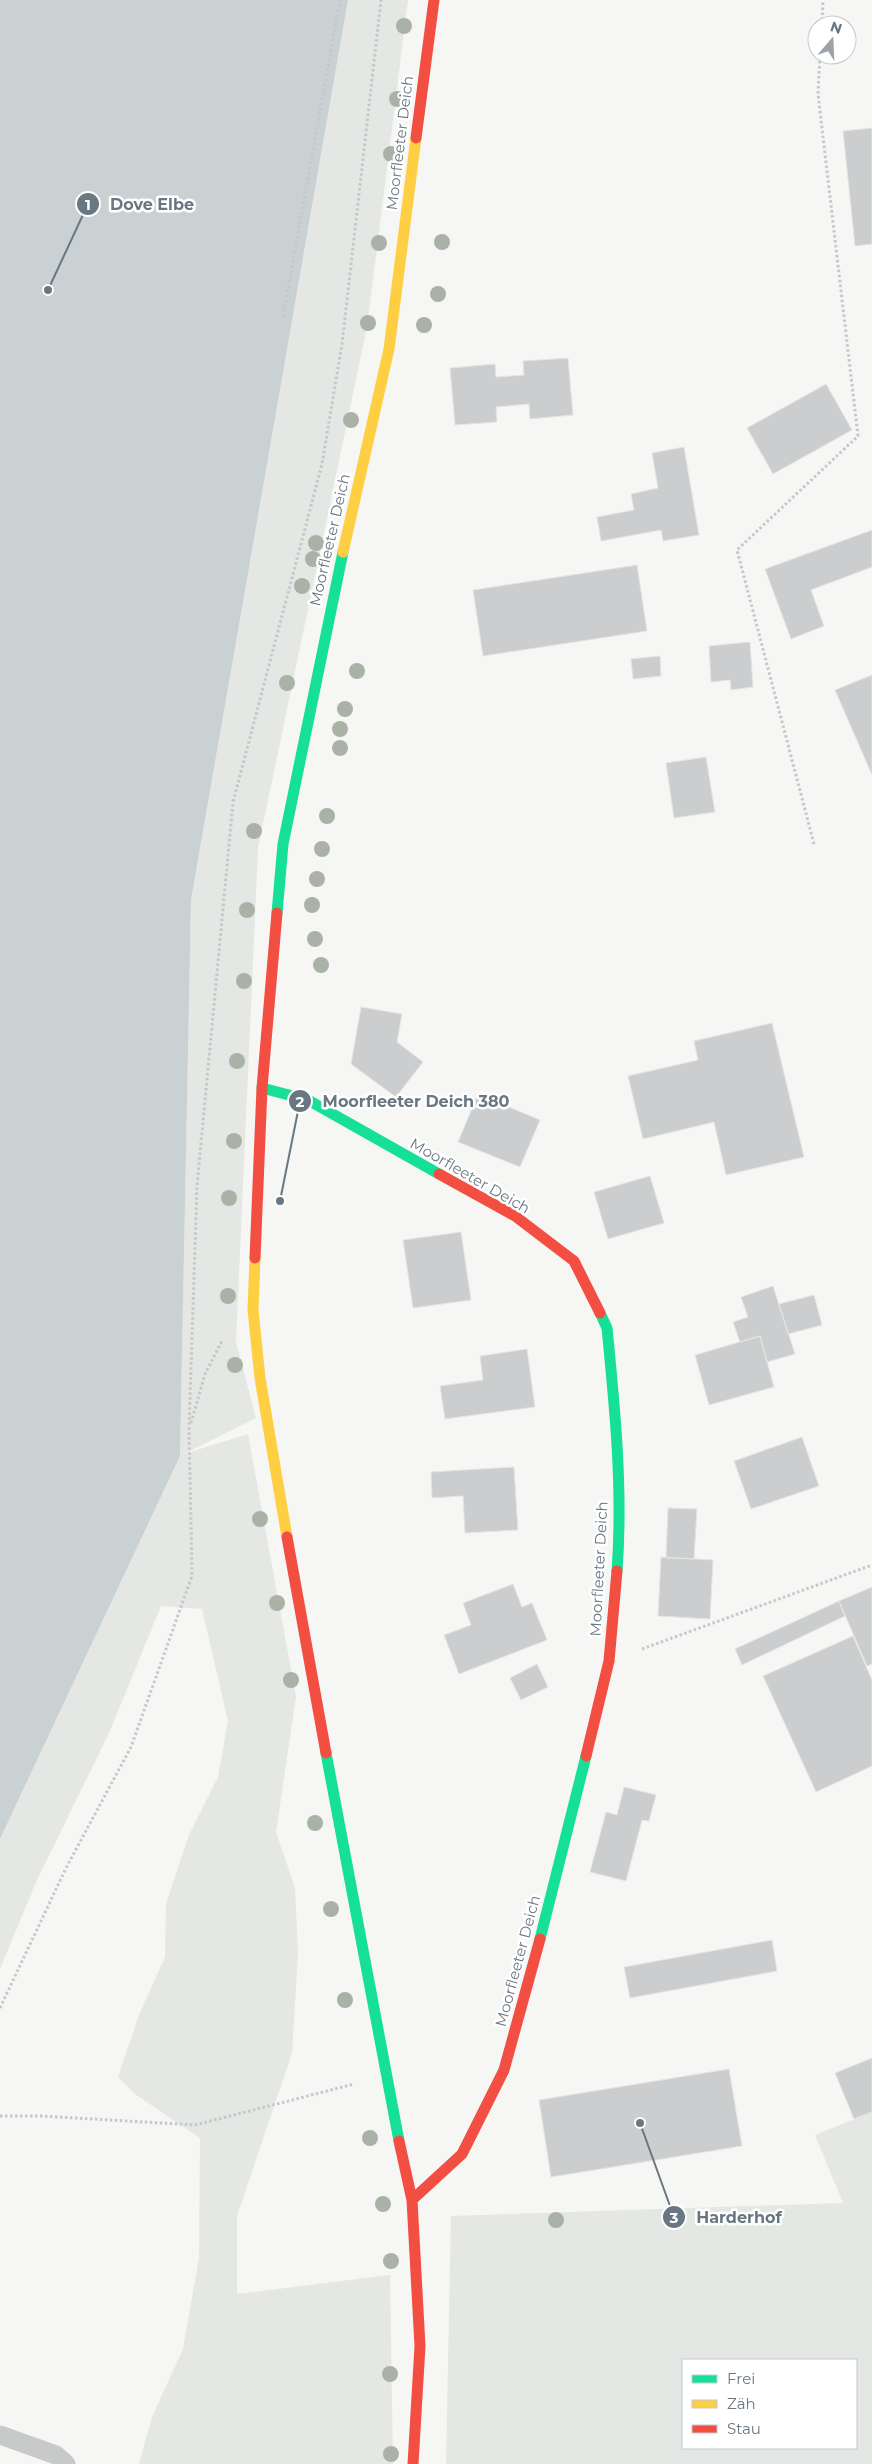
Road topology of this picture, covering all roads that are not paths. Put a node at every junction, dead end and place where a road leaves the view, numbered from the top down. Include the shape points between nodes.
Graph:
1 (434, 0) edge
2 (262, 1088) junction
3 (412, 2200) junction
4 (0, 2435) edge
5 (66, 2464) edge
6 (413, 2464) edge

1 - 2 street, Moorfleeter Deich via 389,349 332,595 283,844
2 - 3 street, Moorfleeter Deich via 253,1310 260,1378 386,2079
2 - 3 street, Moorfleeter Deich via 308,1100 515,1216 574,1261 607,1328 618,1442 619,1544 609,1661 542,1934 504,2070 462,2154
3 - 6 street, Moorfleeter Deich via 420,2346
4 - 5 lane via 56,2455

